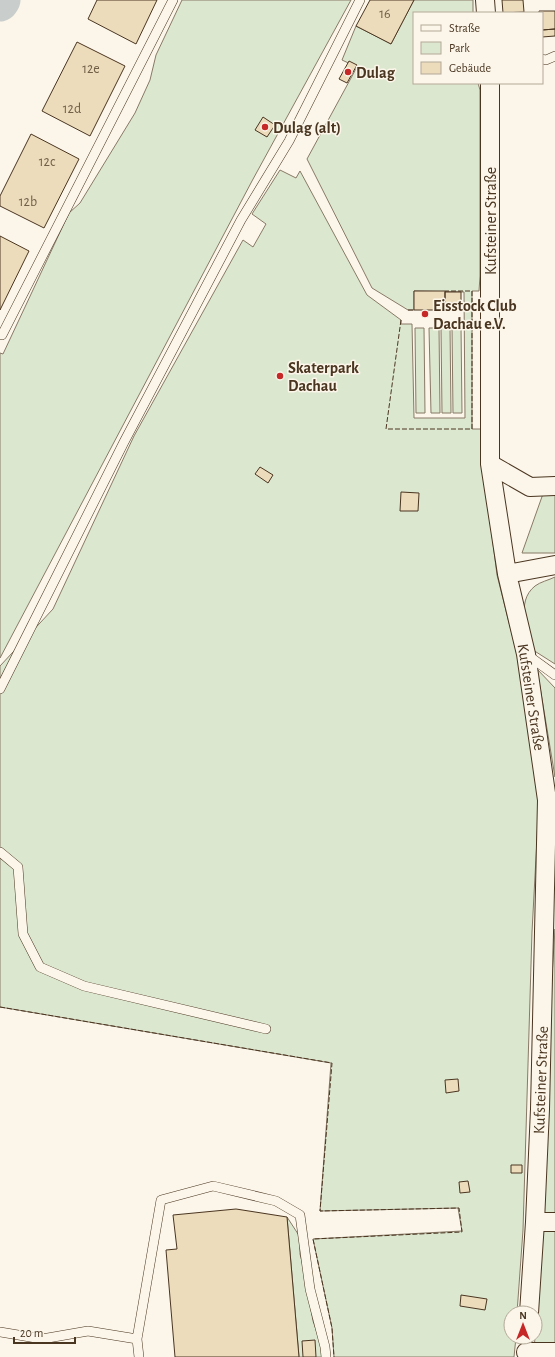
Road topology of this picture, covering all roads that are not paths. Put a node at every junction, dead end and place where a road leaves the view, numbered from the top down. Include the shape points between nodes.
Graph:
1 (173, 0) edge
2 (360, 0) edge
3 (485, 0) edge
4 (486, 12) edge
5 (555, 56) edge
6 (543, 59) edge
7 (490, 84) edge
8 (2, 335) dead end
9 (490, 464) junction
10 (555, 486) edge
11 (555, 565) edge
12 (507, 574) junction
13 (526, 654) junction
14 (555, 675) edge
15 (0, 689) edge
16 (0, 852) edge
17 (266, 1028) dead end
18 (535, 1222) junction
19 (555, 1222) edge
20 (530, 1305) edge
21 (0, 1332) edge
22 (137, 1339) junction
23 (527, 1348) edge
24 (555, 1352) edge
25 (139, 1357) edge
26 (326, 1357) edge

1 - 8 lane
2 - 15 lane via 289,141 241,220 128,435
3 - 4 street
5 - 6 lane
7 - 9 street, Kufsteiner Straße
9 - 10 street via 530,487
9 - 12 street, Kufsteiner Straße
11 - 12 street
12 - 13 street, Kufsteiner Straße
13 - 14 lane
13 - 18 street, Kufsteiner Straße via 547,800
16 - 17 lane via 18,867 23,934 40,967 84,986
18 - 19 street
18 - 20 street, Kufsteiner Straße
21 - 22 lane via 42,1339 88,1331
22 - 25 lane
22 - 26 lane via 161,1200 214,1186 276,1201 300,1214 310,1289
23 - 24 street

